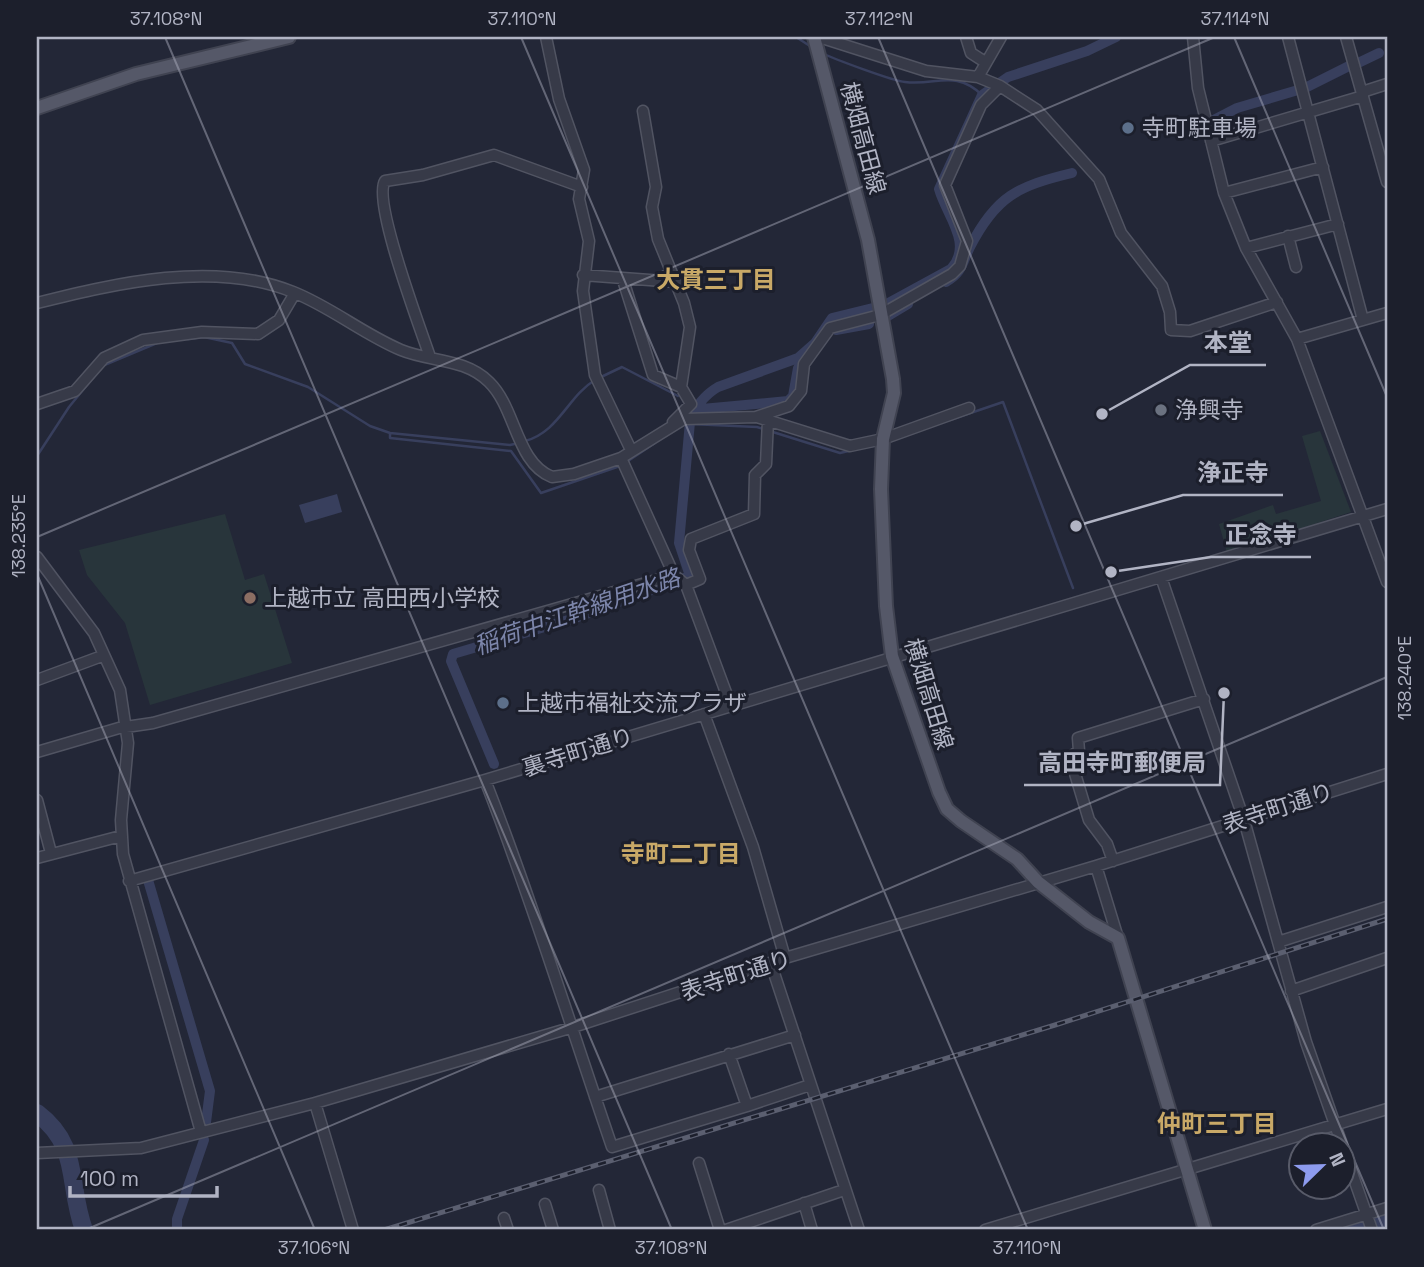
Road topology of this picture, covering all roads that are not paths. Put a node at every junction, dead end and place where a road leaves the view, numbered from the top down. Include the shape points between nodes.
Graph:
1 (289, 37) edge
2 (546, 37) edge
3 (814, 37) edge
4 (819, 37) edge
5 (966, 37) edge
6 (1001, 37) edge
7 (1193, 37) edge
8 (1287, 37) edge
9 (1346, 37) edge
10 (985, 62) junction
11 (978, 77) junction
12 (1387, 84) edge
13 (1000, 86) junction
14 (1362, 94) junction
15 (37, 108) edge
16 (1308, 110) junction
17 (643, 111) dead end
18 (1211, 141) junction
19 (1382, 144) edge
20 (1323, 167) junction
21 (1387, 182) edge
22 (582, 187) junction
23 (1224, 193) junction
24 (1338, 224) junction
25 (1288, 236) junction
26 (1246, 248) junction
27 (1296, 267) dead end
28 (583, 275) junction
29 (623, 280) junction
30 (676, 282) junction
31 (295, 293) junction
32 (1277, 302) junction
33 (37, 303) edge
34 (1387, 313) edge
35 (880, 315) junction
36 (1363, 320) junction
37 (1297, 339) junction
38 (429, 357) junction
39 (681, 387) junction
40 (37, 404) edge
41 (691, 404) junction
42 (969, 408) dead end
43 (756, 416) junction
44 (705, 418) junction
45 (768, 420) junction
46 (668, 427) junction
47 (883, 439) junction
48 (631, 450) junction
49 (621, 458) junction
50 (1387, 509) edge
51 (1363, 516) junction
52 (37, 557) edge
53 (674, 575) junction
54 (1161, 577) junction
55 (1387, 582) edge
56 (686, 585) junction
57 (103, 656) junction
58 (892, 656) junction
59 (37, 680) edge
60 (1204, 699) junction
61 (732, 706) junction
62 (704, 714) junction
63 (127, 728) junction
64 (37, 752) edge
65 (1387, 774) edge
66 (485, 780) junction
67 (37, 800) edge
68 (1244, 820) junction
69 (121, 836) junction
70 (51, 853) junction
71 (37, 858) edge
72 (1113, 861) junction
73 (1096, 866) junction
74 (129, 881) junction
75 (1038, 882) junction
76 (1387, 907) edge
77 (1118, 938) junction
78 (1278, 942) junction
79 (785, 958) junction
80 (1387, 958) edge
81 (771, 964) junction
82 (1291, 991) junction
83 (570, 1028) junction
84 (795, 1035) junction
85 (729, 1054) junction
86 (810, 1085) junction
87 (595, 1097) junction
88 (314, 1103) junction
89 (747, 1106) junction
90 (1387, 1109) edge
91 (1337, 1123) junction
92 (201, 1132) junction
93 (39, 1149) edge
94 (699, 1163) dead end
95 (1188, 1168) junction
96 (599, 1190) dead end
97 (844, 1190) junction
98 (804, 1203) junction
99 (545, 1205) dead end
100 (1387, 1208) edge
101 (1367, 1215) junction
102 (504, 1218) dead end
103 (745, 1227) edge
104 (353, 1230) edge
105 (508, 1230) edge
106 (553, 1230) edge
107 (610, 1230) edge
108 (720, 1230) edge
109 (726, 1230) edge
110 (812, 1230) edge
111 (859, 1230) edge
112 (985, 1230) edge
113 (1205, 1230) edge
114 (1316, 1230) edge
115 (1372, 1230) edge

1 - 15 main road via 135,74
2 - 22 street via 559,99 581,154
3 - 35 main road, 横畑高田線 via 868,240
4 - 11 street via 926,71
5 - 10 street via 971,53
6 - 10 street
7 - 18 street via 1198,88
8 - 16 street
9 - 14 street
10 - 11 street
11 - 13 street
12 - 14 street
13 - 32 street via 1049,120 1099,179 1121,233 1162,286 1171,330 1190,331
13 - 35 street via 981,105 945,185 967,241 960,266
14 - 16 street
14 - 19 street
16 - 18 street
16 - 20 street
17 - 30 street via 656,187 652,206 658,239
18 - 23 street
19 - 21 street
20 - 23 street
20 - 24 street
22 - 28 street via 579,199 589,241
22 - 38 street via 494,155 385,181 380,193 386,221
23 - 26 street
24 - 25 street
24 - 36 street
25 - 26 street
25 - 27 street
26 - 32 street
28 - 29 street
28 - 48 street via 595,375
29 - 30 street
29 - 39 street via 653,375
30 - 39 street via 690,327
31 - 33 street via 247,279 187,278 99,288
31 - 38 street via 365,333
31 - 40 street via 279,320 258,334 191,332 143,340 103,358 75,391
32 - 37 street
34 - 36 street
35 - 43 street via 830,328 804,364 797,400 778,412
35 - 47 main road, 横畑高田線 via 894,393
36 - 37 street
37 - 51 street
38 - 49 street via 462,365 489,381 507,406 530,459 544,474 560,477
39 - 41 street
41 - 44 street
41 - 46 street
42 - 47 street
43 - 44 street
43 - 45 street
44 - 46 street via 684,419
45 - 47 street via 850,446
45 - 56 street via 766,464 755,475 754,514 691,539 689,550 700,579
46 - 48 street
47 - 58 main road, 横畑高田線 via 881,502
48 - 49 street
49 - 53 street
50 - 51 street, 裏寺町通り
51 - 54 street, 裏寺町通り
51 - 55 street
52 - 57 street via 94,633
53 - 56 street
53 - 63 street
54 - 58 street, 裏寺町通り
54 - 60 street
56 - 61 street
57 - 59 street
57 - 63 street via 116,677
58 - 61 street, 裏寺町通り
58 - 75 main road, 横畑高田線 via 947,809 1017,859
60 - 68 street
60 - 72 street via 1078,738 1079,751 1070,757 1089,820
61 - 62 street, 裏寺町通り
62 - 66 street, 裏寺町通り
62 - 79 street via 753,847
63 - 64 street
63 - 69 street
65 - 68 street, 表寺町通り
66 - 74 street, 裏寺町通り
66 - 83 street via 551,958
67 - 70 street
68 - 72 street, 表寺町通り
68 - 78 street
69 - 70 street
69 - 74 street
70 - 71 street
72 - 73 street, 表寺町通り
73 - 75 street, 表寺町通り
73 - 77 street
74 - 92 street
75 - 77 main road, 横畑高田線 via 1089,922
75 - 79 street, 表寺町通り
76 - 78 street
77 - 95 main road
78 - 82 street
79 - 81 street, 表寺町通り
80 - 82 street
81 - 83 street, 表寺町通り
81 - 84 street
82 - 91 street
83 - 87 street
83 - 88 street, 表寺町通り
84 - 85 street
84 - 86 street
85 - 87 street
85 - 89 street
86 - 89 street
86 - 97 street
87 - 89 street via 612,1147
88 - 92 street, 表寺町通り
88 - 104 street
90 - 91 street
91 - 95 street
91 - 101 street
92 - 93 street, 表寺町通り via 141,1148
94 - 108 street
95 - 112 street
95 - 113 main road
96 - 107 street
97 - 98 street
97 - 111 street
98 - 103 street
98 - 110 street
99 - 106 street
100 - 101 street
101 - 114 street
101 - 115 street
102 - 105 street
103 - 109 street

